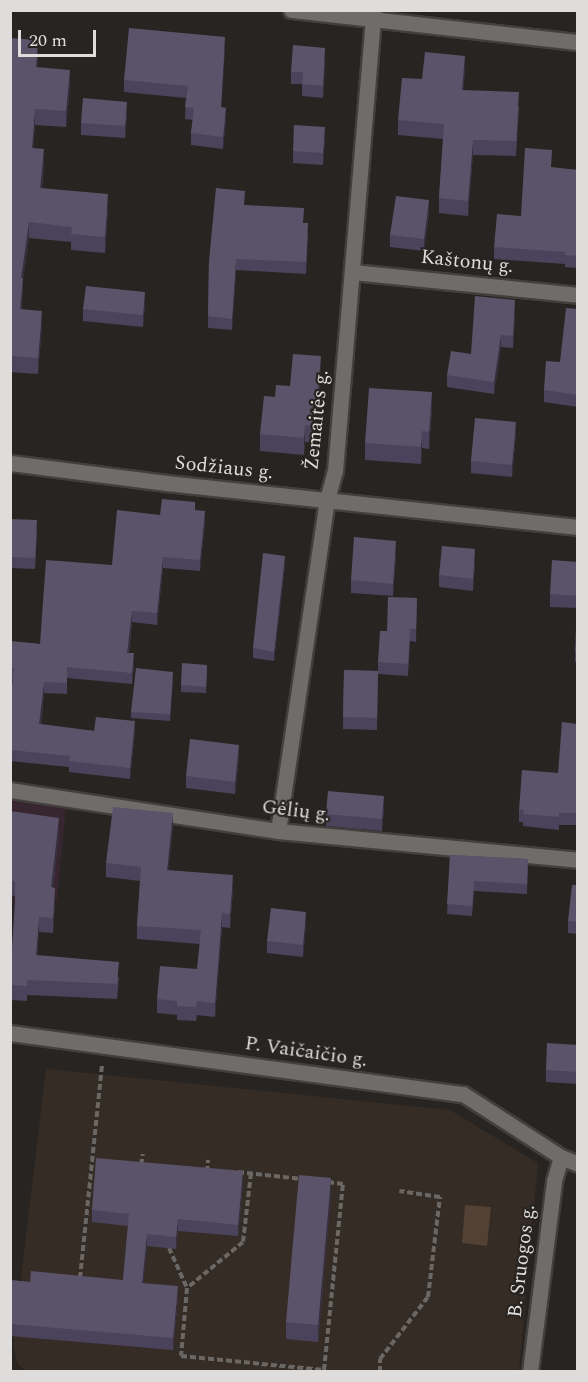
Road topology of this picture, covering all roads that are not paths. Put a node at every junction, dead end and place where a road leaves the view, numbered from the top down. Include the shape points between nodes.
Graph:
1 (291, 10) edge
2 (373, 15) edge
3 (578, 42) edge
4 (353, 272) junction
5 (578, 295) edge
6 (10, 463) edge
7 (327, 500) junction
8 (578, 527) edge
9 (10, 790) edge
10 (278, 831) junction
11 (578, 860) edge
12 (10, 1034) edge
13 (561, 1157) junction
14 (578, 1164) edge
15 (530, 1371) edge

1 - 2 street
2 - 3 street
2 - 4 street, Žemaitės g.
4 - 5 street, Kaštonų g.
4 - 7 street, Žemaitės g. via 334,471
6 - 7 street, Sodžiaus g.
7 - 8 street, Sodžiaus g.
7 - 10 street, Žemaitės g.
9 - 10 street, Gėlių g.
10 - 11 street, Gėlių g.
12 - 13 street, P. Vaičaičio g. via 463,1095
13 - 14 street, P. Vaičaičio g.
13 - 15 street, B. Sruogos g. via 550,1203

